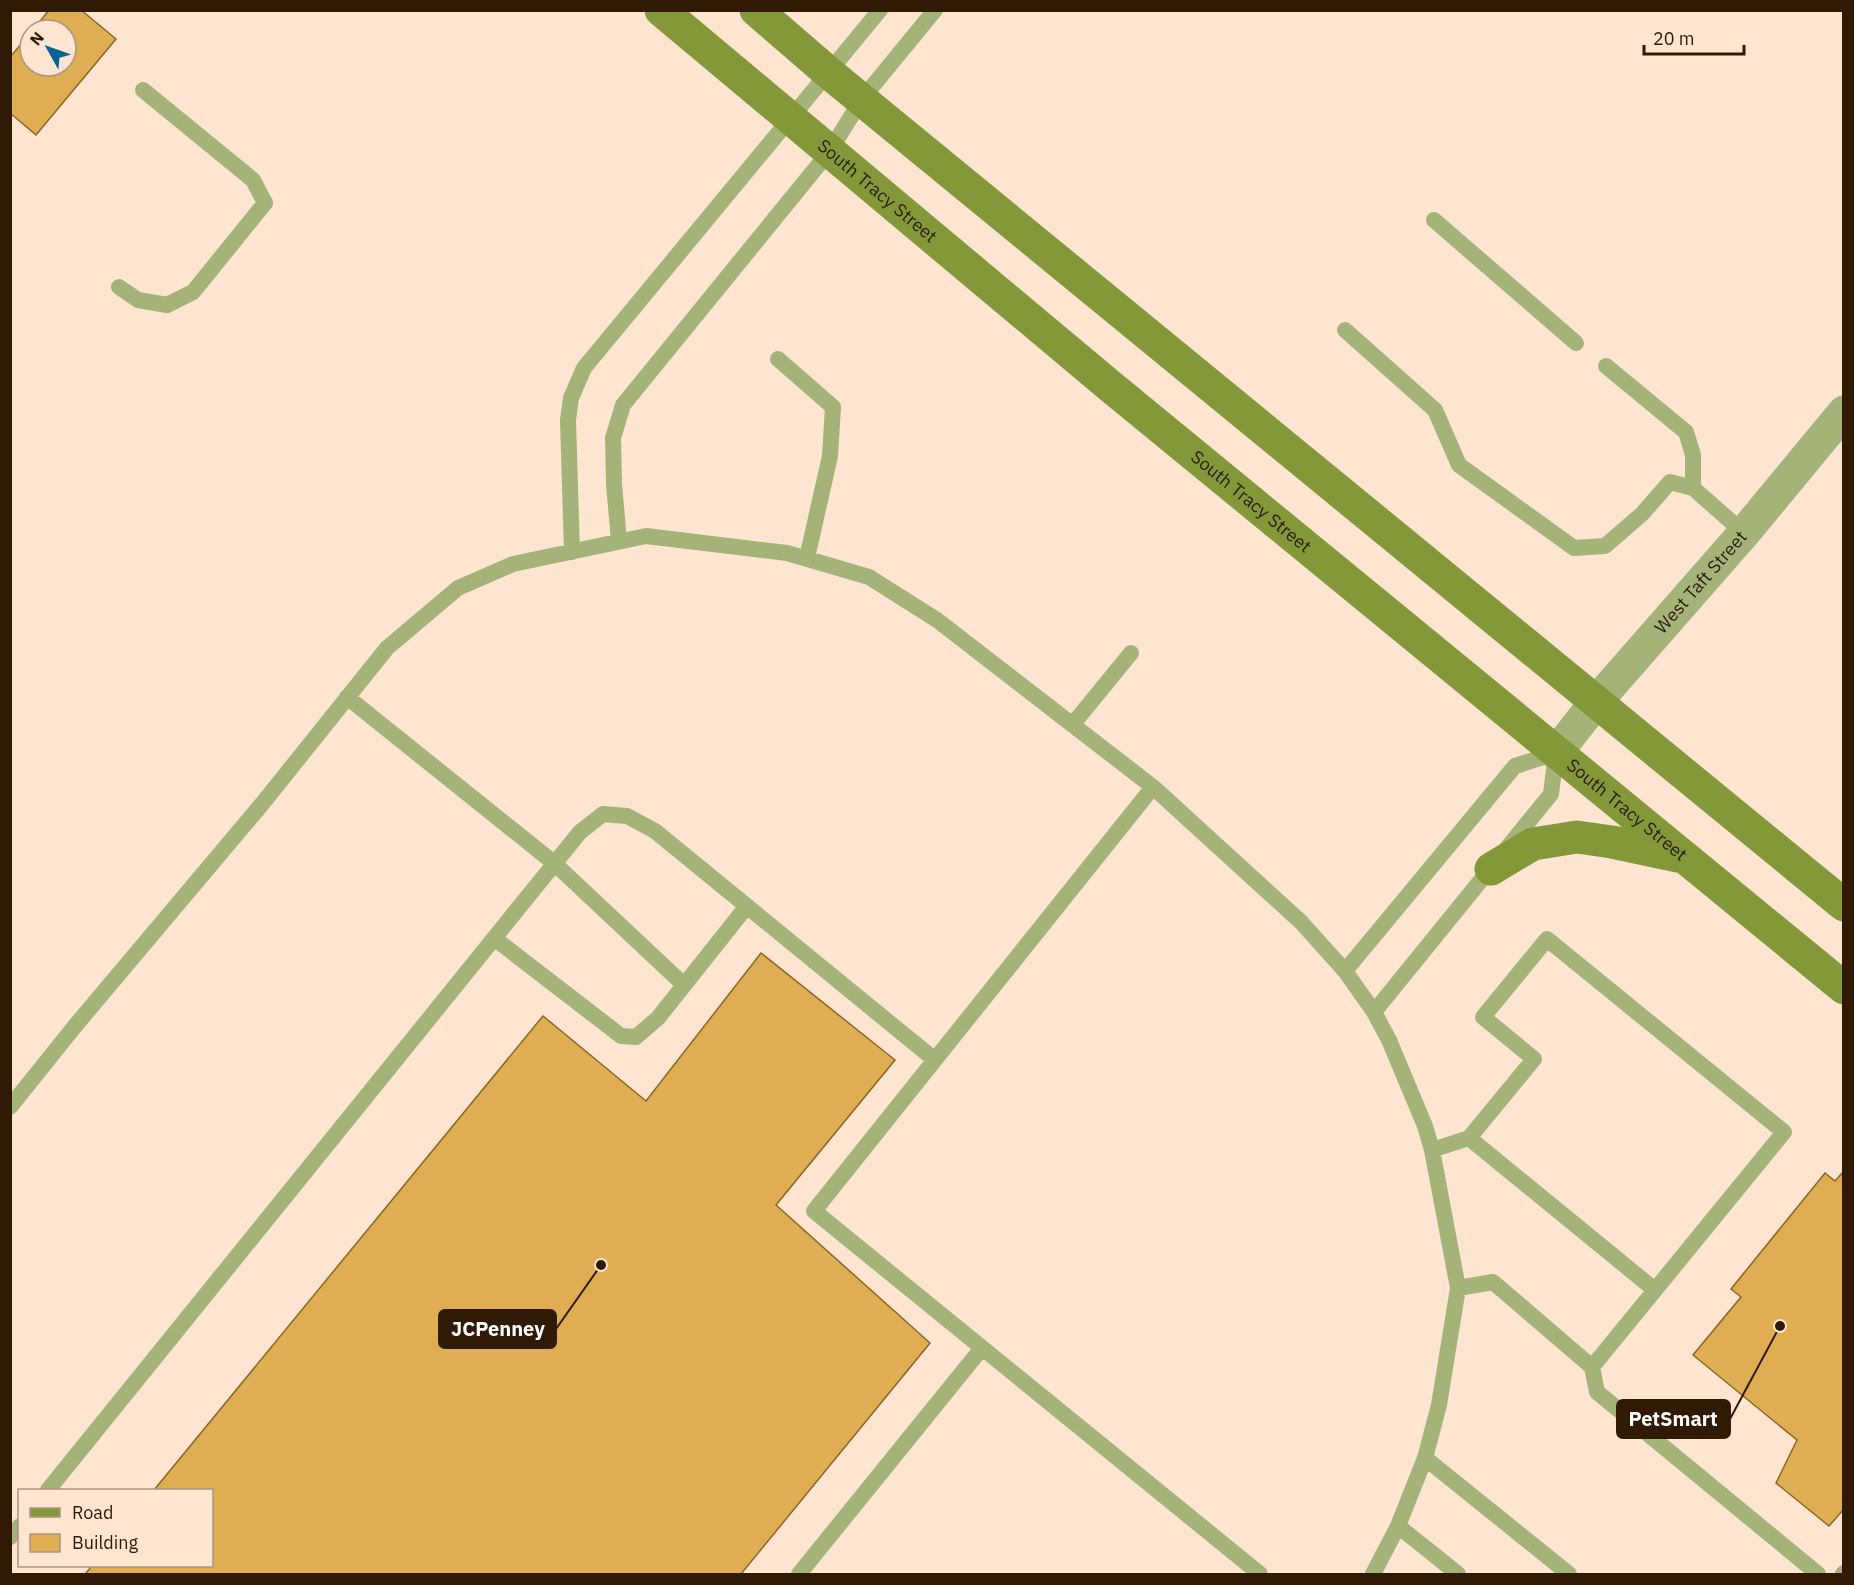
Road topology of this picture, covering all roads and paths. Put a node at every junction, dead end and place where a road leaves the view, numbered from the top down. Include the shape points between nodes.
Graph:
1 (661, 10) edge
2 (756, 10) edge
3 (880, 10) edge
4 (935, 10) edge
5 (829, 73) junction
6 (143, 90) dead end
7 (862, 99) junction
8 (790, 119) junction
9 (829, 152) junction
10 (1434, 220) dead end
11 (119, 287) dead end
12 (1344, 330) dead end
13 (1576, 343) dead end
14 (778, 359) dead end
15 (1606, 366) dead end
16 (1844, 412) edge
17 (1692, 488) junction
18 (1744, 533) junction
19 (619, 541) junction
20 (572, 552) junction
21 (807, 558) junction
22 (1131, 653) dead end
23 (347, 698) junction
24 (1596, 702) junction
25 (1072, 724) junction
26 (1556, 753) junction
27 (1153, 787) junction
28 (1684, 858) junction
29 (554, 863) junction
30 (1491, 869) junction
31 (1844, 905) edge
32 (747, 906) junction
33 (494, 938) junction
34 (1345, 971) junction
35 (684, 985) junction
36 (1844, 987) edge
37 (1374, 1012) junction
38 (935, 1060) junction
39 (10, 1107) edge
40 (1470, 1138) junction
41 (1432, 1150) junction
42 (1458, 1288) junction
43 (1655, 1290) junction
44 (982, 1348) junction
45 (1592, 1367) junction
46 (1425, 1458) junction
47 (50, 1489) edge
48 (1398, 1526) junction
49 (799, 1575) edge
50 (1260, 1575) edge
51 (1373, 1575) edge
52 (1458, 1575) edge
53 (1569, 1575) edge
54 (1818, 1575) edge

1 - 8 street, South Tracy Street
2 - 5 street
3 - 5 lane
4 - 7 lane
5 - 7 street
5 - 8 lane
6 - 11 lane via 253,180 265,203 193,292 167,305 138,300
7 - 9 lane
7 - 24 street
8 - 9 street, South Tracy Street
8 - 20 lane via 584,368 571,398 568,420
9 - 19 lane via 623,405 613,438
9 - 26 street, South Tracy Street
10 - 13 lane
12 - 17 lane via 1435,410 1459,465 1574,548 1605,546 1642,514 1670,482
14 - 21 lane via 833,407 830,456
15 - 17 lane via 1686,432 1693,455
16 - 18 street, West Taft Street
17 - 18 lane
18 - 24 street, West Taft Street
19 - 20 lane
19 - 21 lane via 646,536
20 - 23 lane via 513,564 458,588 387,648
21 - 25 lane via 869,577 937,620
22 - 25 lane
23 - 29 lane
23 - 39 lane
24 - 26 street, West Taft Street
24 - 31 street
25 - 27 lane
26 - 28 street, South Tracy Street
26 - 30 lane via 1551,794
26 - 34 lane via 1515,766
27 - 34 lane via 1301,922
27 - 38 lane
28 - 30 street via 1577,837 1533,844
28 - 36 street, South Tracy Street
29 - 32 lane via 580,832 603,814 627,816 655,831
29 - 33 lane
29 - 35 lane
30 - 37 lane
32 - 35 lane
32 - 38 lane
33 - 35 lane via 621,1036 636,1037 658,1018
33 - 47 lane
34 - 37 lane
37 - 41 lane
38 - 44 lane via 814,1211
40 - 41 lane
40 - 43 lane
40 - 43 lane via 1534,1059 1483,1017 1547,939 1784,1132
41 - 42 lane
42 - 45 lane via 1493,1282
42 - 46 lane via 1439,1405
43 - 45 lane
44 - 49 lane
44 - 50 lane
45 - 54 lane via 1597,1392
46 - 48 lane
46 - 53 lane
48 - 51 lane
48 - 52 lane

